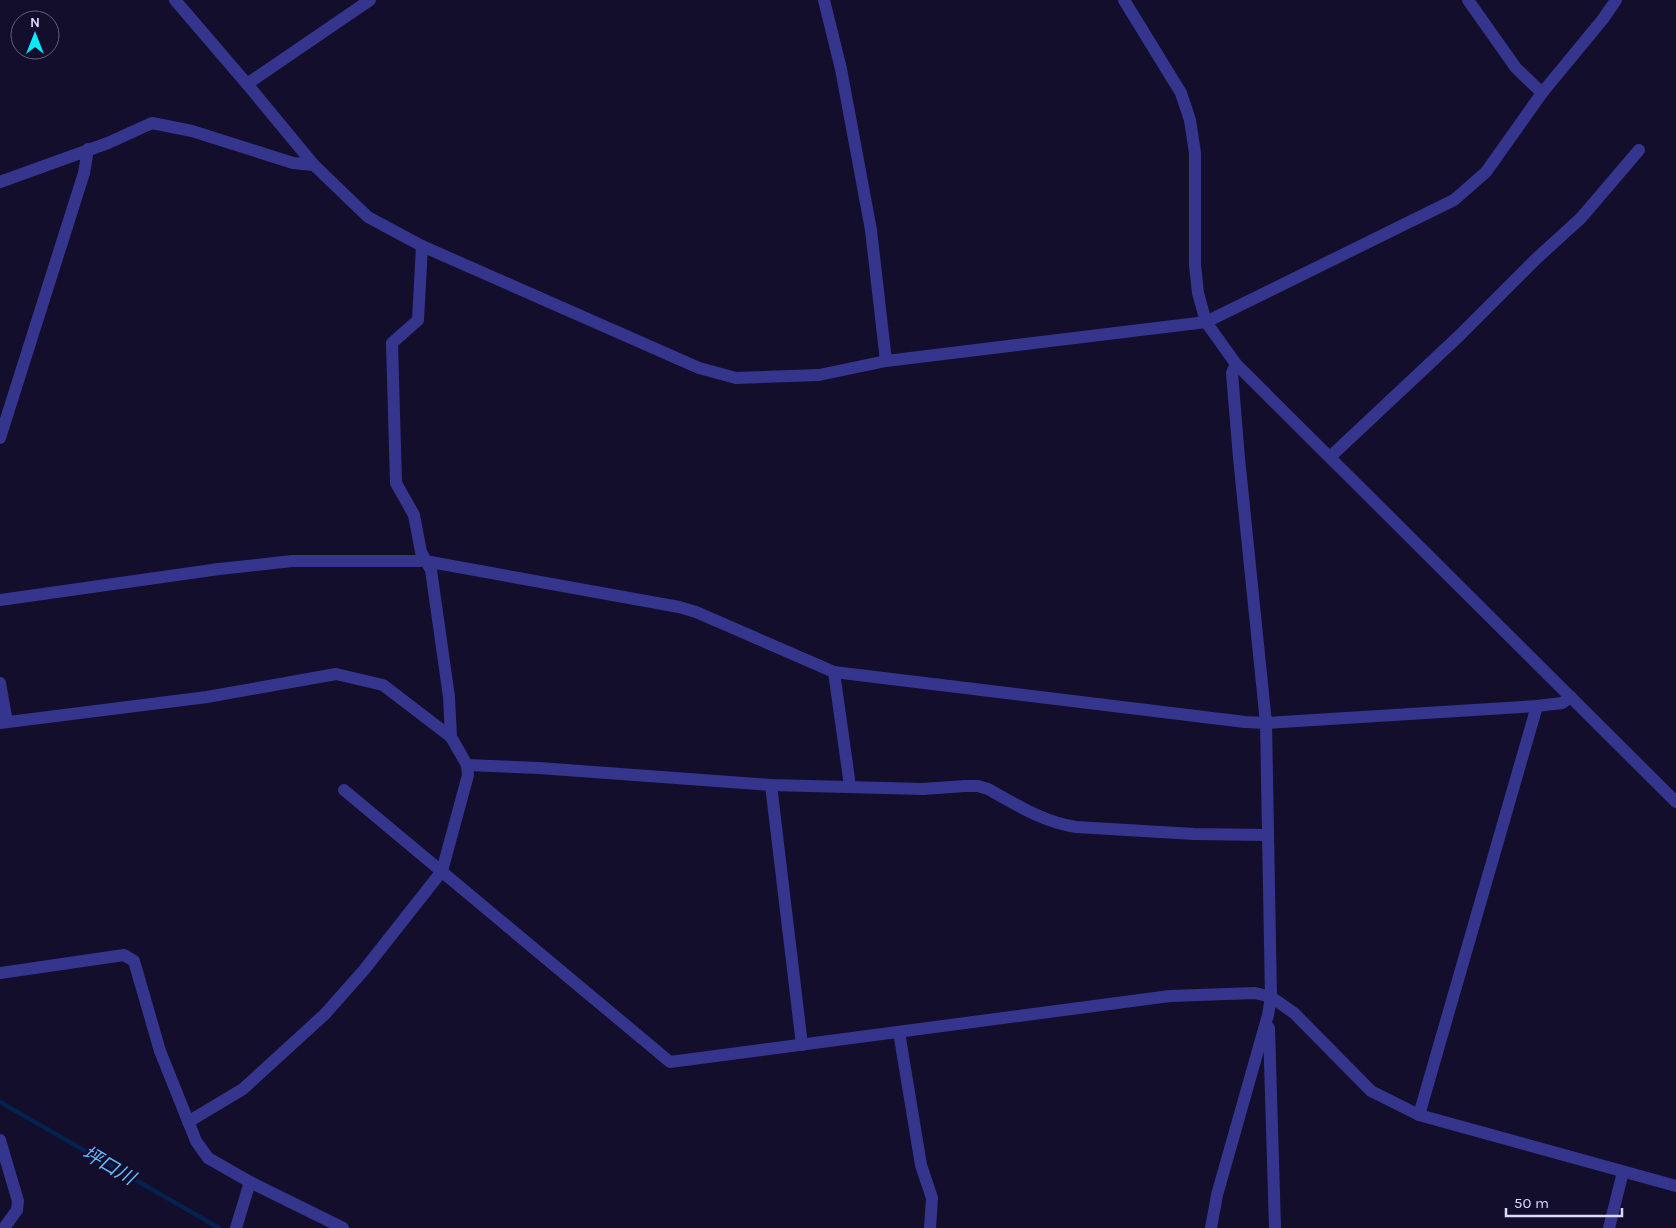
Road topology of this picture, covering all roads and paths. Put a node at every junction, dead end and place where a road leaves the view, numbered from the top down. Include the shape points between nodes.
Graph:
1 (174, 0) edge
2 (370, 0) edge
3 (824, 0) edge
4 (1124, 0) edge
5 (1468, 0) edge
6 (1616, 0) edge
7 (247, 84) junction
8 (1542, 93) junction
9 (88, 149) junction
10 (1639, 150) dead end
11 (314, 165) junction
12 (0, 182) edge
13 (422, 246) junction
14 (1206, 322) junction
15 (886, 361) junction
16 (1236, 364) junction
17 (0, 438) edge
18 (1330, 457) junction
19 (425, 561) junction
20 (0, 600) edge
21 (834, 672) junction
22 (0, 683) edge
23 (1572, 697) junction
24 (1537, 706) junction
25 (4, 722) edge
26 (1266, 723) junction
27 (451, 737) junction
28 (467, 765) junction
29 (771, 785) junction
30 (850, 786) junction
31 (344, 790) dead end
32 (1676, 802) edge
33 (1268, 835) junction
34 (442, 871) junction
35 (0, 973) edge
36 (1271, 997) junction
37 (1268, 1015) junction
38 (899, 1032) junction
39 (802, 1045) junction
40 (1419, 1115) junction
41 (188, 1122) junction
42 (1, 1147) edge
43 (1623, 1172) junction
44 (250, 1182) junction
45 (1676, 1186) edge
46 (4, 1228) edge
47 (236, 1228) edge
48 (343, 1228) edge
49 (930, 1228) edge
50 (1211, 1228) edge
51 (1275, 1228) edge
52 (1609, 1228) edge

1 - 7 street
2 - 7 street
3 - 15 street via 842,69 869,221
4 - 14 street via 1181,93 1190,120 1195,153 1195,264
5 - 8 street via 1516,68
6 - 8 street
7 - 11 street
8 - 14 street via 1486,172 1454,200
9 - 11 street via 152,123 192,131 293,163
9 - 12 street
9 - 17 street via 84,173
10 - 18 street via 1581,218
11 - 13 street via 368,217
13 - 15 street via 699,368 736,378 819,375
13 - 19 street via 418,320 392,343 396,483 414,515
14 - 15 street
14 - 16 street
16 - 18 street
16 - 26 street via 1232,373 1238,458
18 - 23 street
19 - 20 street via 292,561
19 - 21 street via 679,607
19 - 27 street via 431,570 449,697
21 - 26 street
21 - 30 street
22 - 25 street
23 - 24 street
23 - 32 street
24 - 26 street
24 - 40 street
25 - 27 street via 207,697 336,674 383,686
26 - 33 street
27 - 28 street
28 - 29 street
28 - 34 street via 468,775
29 - 30 street
29 - 39 street
30 - 33 street via 923,789 978,786 1058,824 1194,834
31 - 34 street
33 - 36 street
34 - 39 street via 670,1062
34 - 41 street via 325,1014 243,1089
35 - 41 street via 124,955 134,961 160,1051
36 - 37 street
36 - 38 street via 1255,993 1170,996
36 - 40 street via 1294,1012 1371,1091
37 - 50 street via 1217,1195
37 - 51 street
38 - 39 street
38 - 49 street via 921,1165 932,1198
40 - 43 street
41 - 44 street via 208,1158
42 - 46 street via 18,1201 17,1210
43 - 45 street
43 - 52 street
44 - 47 street
44 - 48 street

